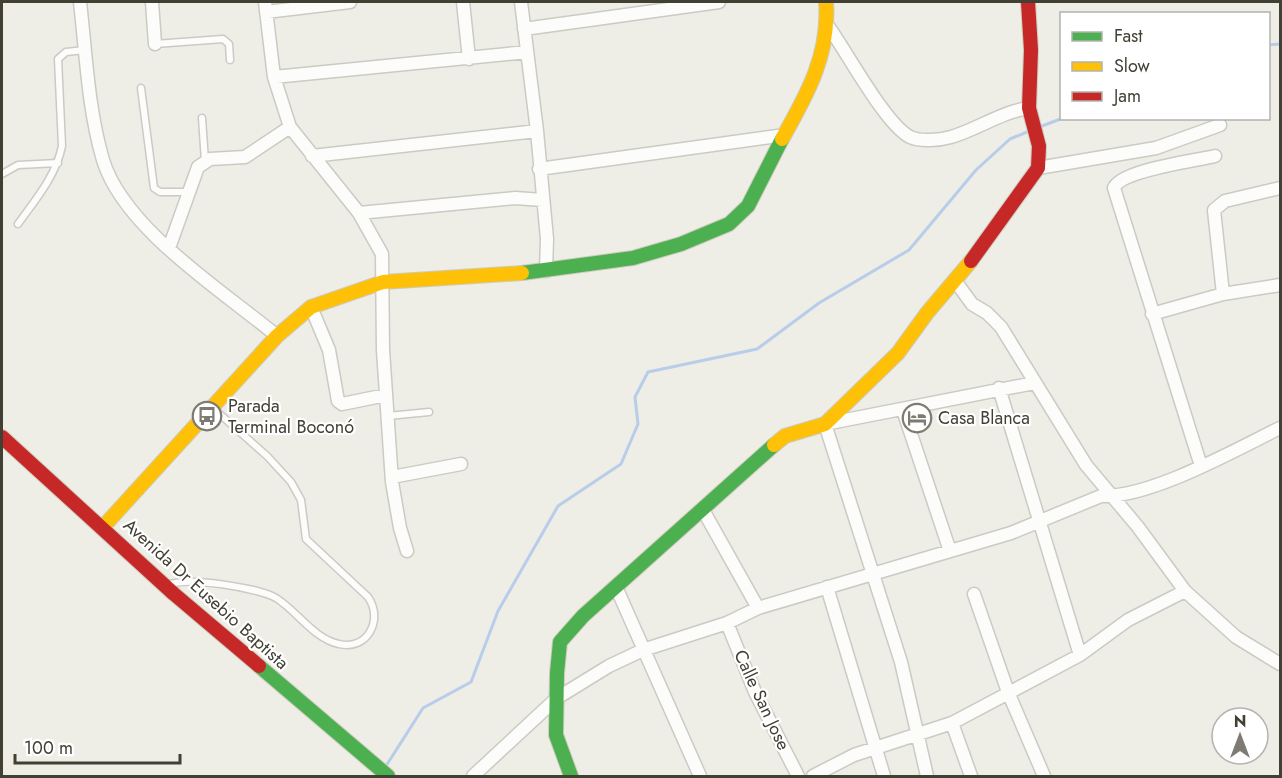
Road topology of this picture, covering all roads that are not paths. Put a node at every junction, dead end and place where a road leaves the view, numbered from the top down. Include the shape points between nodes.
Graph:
1 (80, 2) edge
2 (152, 2) edge
3 (350, 2) edge
4 (463, 2) edge
5 (521, 2) edge
6 (719, 2) edge
7 (826, 2) edge
8 (1028, 2) edge
9 (266, 7) edge
10 (828, 26) junction
11 (524, 29) junction
12 (155, 44) joint
13 (86, 50) junction
14 (527, 52) junction
15 (469, 59) junction
16 (230, 60) dead end
17 (274, 77) junction
18 (141, 88) dead end
19 (1031, 113) junction
20 (202, 118) dead end
21 (1220, 125) dead end
22 (290, 128) junction
23 (537, 131) junction
24 (785, 135) junction
25 (1144, 151) junction
26 (312, 156) junction
27 (1215, 156) dead end
28 (205, 161) junction
29 (58, 163) junction
30 (1038, 168) junction
31 (539, 169) junction
32 (1150, 171) junction
33 (2, 174) edge
34 (1281, 188) edge
35 (188, 192) junction
36 (543, 200) junction
37 (359, 213) junction
38 (18, 224) dead end
39 (169, 248) junction
40 (546, 271) junction
41 (382, 282) junction
42 (956, 282) junction
43 (1281, 285) edge
44 (1223, 294) junction
45 (311, 307) junction
46 (1152, 314) junction
47 (277, 336) junction
48 (1034, 383) junction
49 (999, 388) junction
50 (386, 395) junction
51 (214, 409) junction
52 (903, 410) junction
53 (429, 412) dead end
54 (387, 416) junction
55 (825, 424) junction
56 (1281, 428) edge
57 (2, 437) edge
58 (461, 464) dead end
59 (1201, 466) junction
60 (392, 477) junction
61 (1113, 496) junction
62 (703, 510) junction
63 (1041, 522) junction
64 (103, 527) junction
65 (950, 550) junction
66 (407, 551) dead end
67 (875, 574) junction
68 (166, 586) junction
69 (616, 587) junction
70 (827, 587) junction
71 (1185, 591) junction
72 (974, 594) dead end
73 (758, 608) junction
74 (727, 623) junction
75 (643, 650) junction
76 (1080, 655) junction
77 (1281, 664) edge
78 (1008, 692) junction
79 (557, 698) junction
80 (952, 723) junction
81 (920, 736) junction
82 (876, 750) junction
83 (388, 777) edge
84 (473, 777) edge
85 (571, 777) edge
86 (700, 777) edge
87 (798, 777) edge
88 (813, 777) edge
89 (884, 777) edge
90 (927, 777) edge
91 (971, 777) edge
92 (1044, 777) edge

1 - 13 street
2 - 12 street
3 - 9 street
4 - 15 street
5 - 11 street
6 - 11 street
7 - 10 street
8 - 19 street
9 - 17 street
10 - 19 street via 894,124 910,137 950,137 1014,110
10 - 24 street via 809,92
11 - 14 street
12 - 16 lane via 223,39 229,44
13 - 29 lane via 66,52 58,59 62,146
13 - 39 street via 92,112 104,162 126,206
14 - 15 street
14 - 23 street
15 - 17 street
17 - 22 street
18 - 35 lane via 154,188 160,192
19 - 30 street via 1038,141
20 - 28 lane
21 - 25 street
22 - 26 street
22 - 28 street via 245,158
23 - 26 street
23 - 31 street
24 - 31 street
24 - 40 street via 748,206 729,224 633,258
25 - 30 street
25 - 32 street
26 - 37 street
27 - 32 street
28 - 35 street via 195,171
29 - 33 lane via 18,165
29 - 38 lane
30 - 42 street
31 - 36 street
32 - 46 street via 1129,175 1114,188
34 - 44 street via 1225,201 1214,210
35 - 39 street
36 - 37 street via 515,198
36 - 40 street
37 - 41 street via 382,254
39 - 47 street
40 - 41 street
41 - 45 street
41 - 50 street
42 - 48 street via 972,304 1001,327
42 - 55 street via 898,353
43 - 44 street
44 - 46 street
45 - 47 street
45 - 50 street via 329,350 338,401 342,404
46 - 59 street
47 - 51 street
48 - 49 street
48 - 61 street via 1086,465
49 - 52 street
49 - 63 street
50 - 54 street
51 - 64 street
51 - 68 lane via 291,482 301,500 306,538 368,597 374,623 363,641 342,645 324,637 268,595 185,580
52 - 55 street
52 - 65 street
53 - 54 lane
54 - 60 street
55 - 62 street via 785,436
55 - 67 street
56 - 59 street
57 - 64 street, Avenida Dr Eusebio Baptista
58 - 60 street
59 - 61 street
60 - 66 street
61 - 63 street via 1101,496
61 - 71 street
62 - 69 street
62 - 73 street
63 - 65 street
63 - 76 street
64 - 68 street, Avenida Dr Eusebio Baptista
65 - 67 street
67 - 70 street
67 - 81 street
68 - 83 street, Avenida Dr Eusebio Baptista
69 - 75 street
69 - 79 street via 560,642
70 - 73 street
70 - 82 street
71 - 76 street via 1128,620
71 - 77 street via 1236,636
72 - 78 street
73 - 74 street
74 - 75 street
74 - 87 street, Calle San Jose via 755,692
75 - 79 street
75 - 86 street
76 - 78 street
78 - 80 street
78 - 92 street
79 - 84 street
79 - 85 street via 556,735
80 - 81 street
80 - 91 street
81 - 82 street
81 - 90 street
82 - 88 street via 854,755
82 - 89 street

